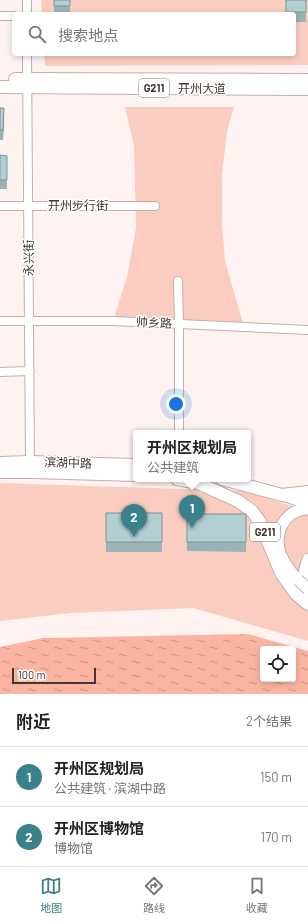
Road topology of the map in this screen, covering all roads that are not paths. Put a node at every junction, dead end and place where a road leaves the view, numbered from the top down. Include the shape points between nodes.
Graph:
1 (27, 0) edge
2 (27, 12) edge
3 (0, 16) edge
4 (12, 16) edge
5 (28, 56) edge
6 (0, 79) edge
7 (308, 80) edge
8 (28, 83) junction
9 (0, 87) edge
10 (308, 90) edge
11 (0, 206) edge
12 (29, 206) junction
13 (155, 206) dead end
14 (178, 281) dead end
15 (0, 321) edge
16 (29, 321) junction
17 (179, 324) junction
18 (308, 330) edge
19 (30, 371) junction
20 (0, 372) edge
21 (179, 430) edge
22 (30, 462) junction
23 (0, 463) edge
24 (133, 465) edge
25 (0, 472) edge
26 (133, 475) edge
27 (193, 482) edge
28 (233, 482) edge
29 (308, 492) edge
30 (282, 495) junction
31 (308, 504) edge
32 (308, 509) edge
33 (308, 560) edge
34 (308, 589) edge
35 (308, 598) edge
36 (308, 604) edge

1 - 2 street
3 - 4 street
5 - 8 street, 永兴街
6 - 8 highway, 开州大道 / G211
7 - 8 highway, 开州大道 / G211
8 - 9 highway, 开州大道 / G211
8 - 10 highway, 开州大道 / G211
8 - 12 street, 永兴街
11 - 12 street, 开州步行街
12 - 13 street, 开州步行街
12 - 16 street, 永兴街
14 - 17 street
15 - 16 street, 帅乡路
16 - 17 street, 帅乡路
16 - 19 street, 永兴街
17 - 18 street, 帅乡路
17 - 21 street
19 - 20 street
19 - 22 street, 永兴街
22 - 23 highway, 滨湖中路
22 - 24 highway, 滨湖中路
25 - 26 highway, 滨湖中路
27 - 36 highway, G211 via 238,500 252,511 260,522 281,573 296,594
28 - 30 highway
29 - 30 highway
30 - 31 main road
32 - 34 main road, bridge via 302,509 289,516 282,523 278,534 278,544 285,564
33 - 35 main road via 303,578

